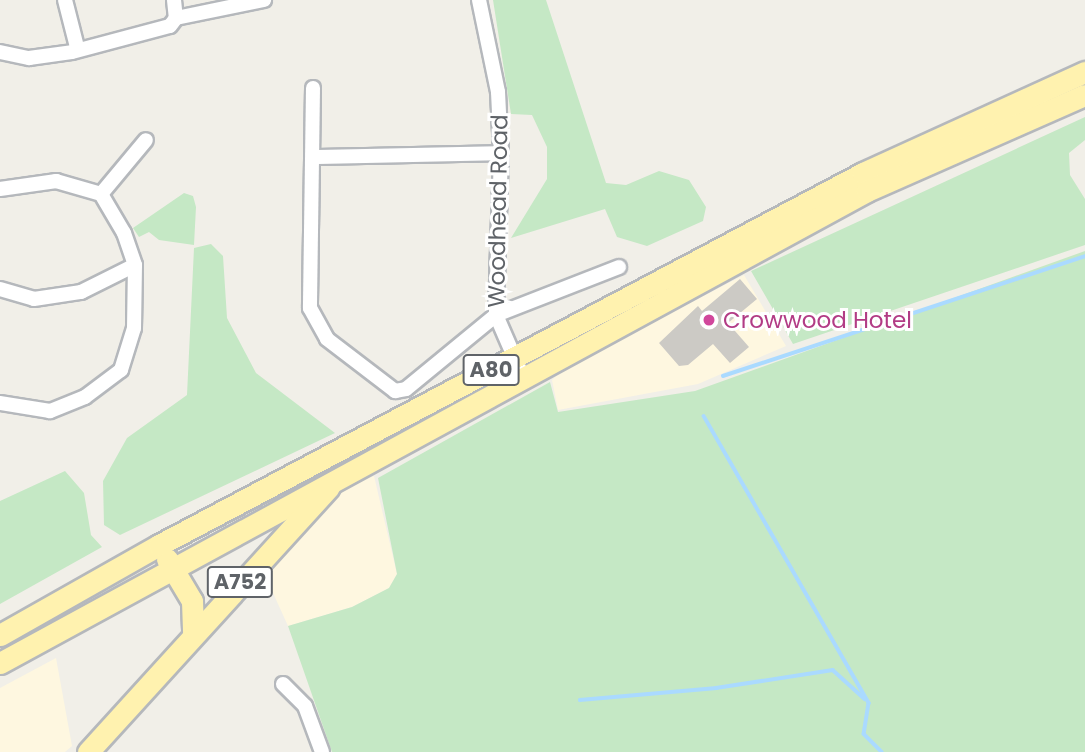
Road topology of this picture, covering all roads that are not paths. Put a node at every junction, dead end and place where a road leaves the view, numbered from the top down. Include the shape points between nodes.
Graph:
1 (65, 0) edge
2 (174, 0) edge
3 (264, 0) edge
4 (479, 0) edge
5 (176, 18) junction
6 (77, 47) junction
7 (0, 52) edge
8 (1085, 72) edge
9 (313, 89) dead end
10 (1085, 95) edge
11 (146, 140) dead end
12 (501, 153) junction
13 (313, 157) junction
14 (0, 189) edge
15 (101, 194) junction
16 (135, 265) junction
17 (619, 267) dead end
18 (0, 289) edge
19 (496, 315) junction
20 (518, 367) junction
21 (0, 404) edge
22 (343, 473) junction
23 (159, 545) junction
24 (173, 570) junction
25 (193, 633) junction
26 (0, 635) edge
27 (0, 663) edge
28 (283, 684) dead end
29 (88, 752) edge
30 (322, 752) edge

1 - 6 street
2 - 5 street
3 - 5 street
4 - 12 street, Woodhead Road via 498,92
5 - 6 street via 170,26 126,39
6 - 7 street via 29,58
8 - 20 main road, A80 via 863,173
9 - 13 street
10 - 20 main road, A80 via 867,191
11 - 15 street
12 - 13 street
12 - 19 street, Woodhead Road
13 - 19 street via 310,308 327,339 396,391 406,390
14 - 15 street via 56,181
15 - 16 street via 124,233
16 - 18 street via 81,292 34,299
16 - 21 street via 134,328 121,370 85,397 50,411
17 - 19 street
19 - 20 street, Woodhead Road
20 - 22 main road, A80
20 - 23 main road, A80
22 - 24 main road, A80
22 - 25 main road, A752
23 - 24 main road, A752
23 - 26 main road, A80
24 - 25 main road, A752 via 195,609
24 - 27 main road, A80
25 - 29 main road, A752
28 - 30 street via 305,706

